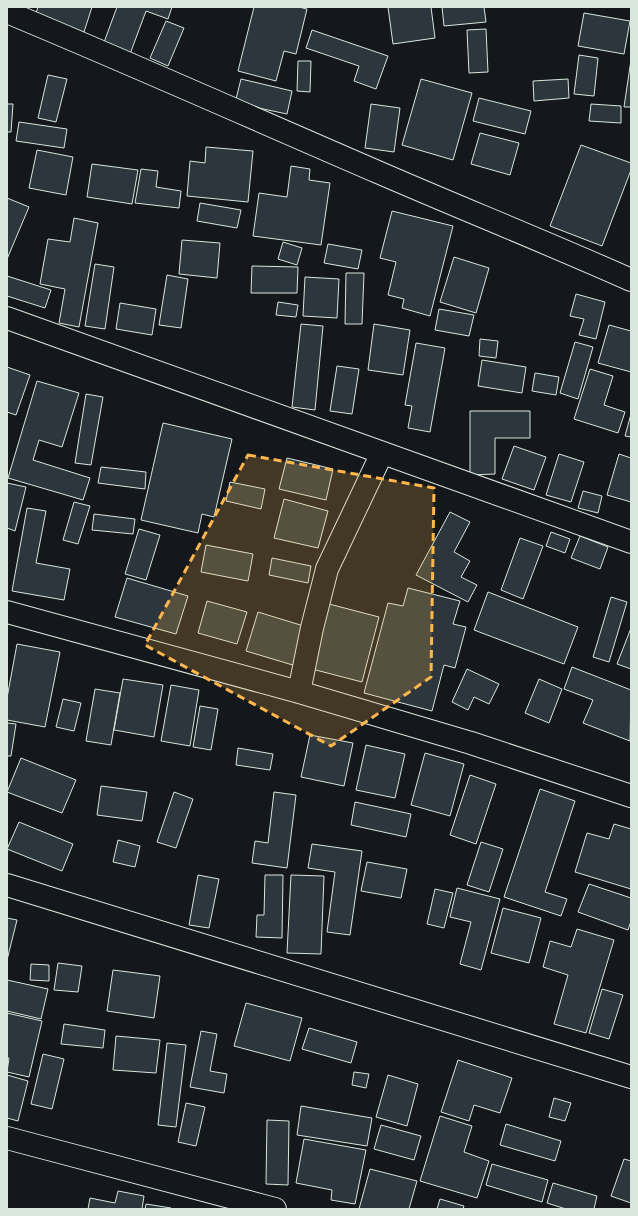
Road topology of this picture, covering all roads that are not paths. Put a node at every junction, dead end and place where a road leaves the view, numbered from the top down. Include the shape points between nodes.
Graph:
1 (7, 12) edge
2 (631, 280) edge
3 (7, 318) edge
4 (382, 454) junction
5 (631, 542) edge
6 (7, 612) edge
7 (299, 692) junction
8 (631, 796) edge
9 (7, 885) edge
10 (631, 1077) edge
11 (7, 1138) edge
12 (275, 1209) edge

1 - 2 street
3 - 4 street
4 - 5 street
4 - 7 street via 327,569
6 - 7 street
7 - 8 street via 471,743
9 - 10 street
11 - 12 street

